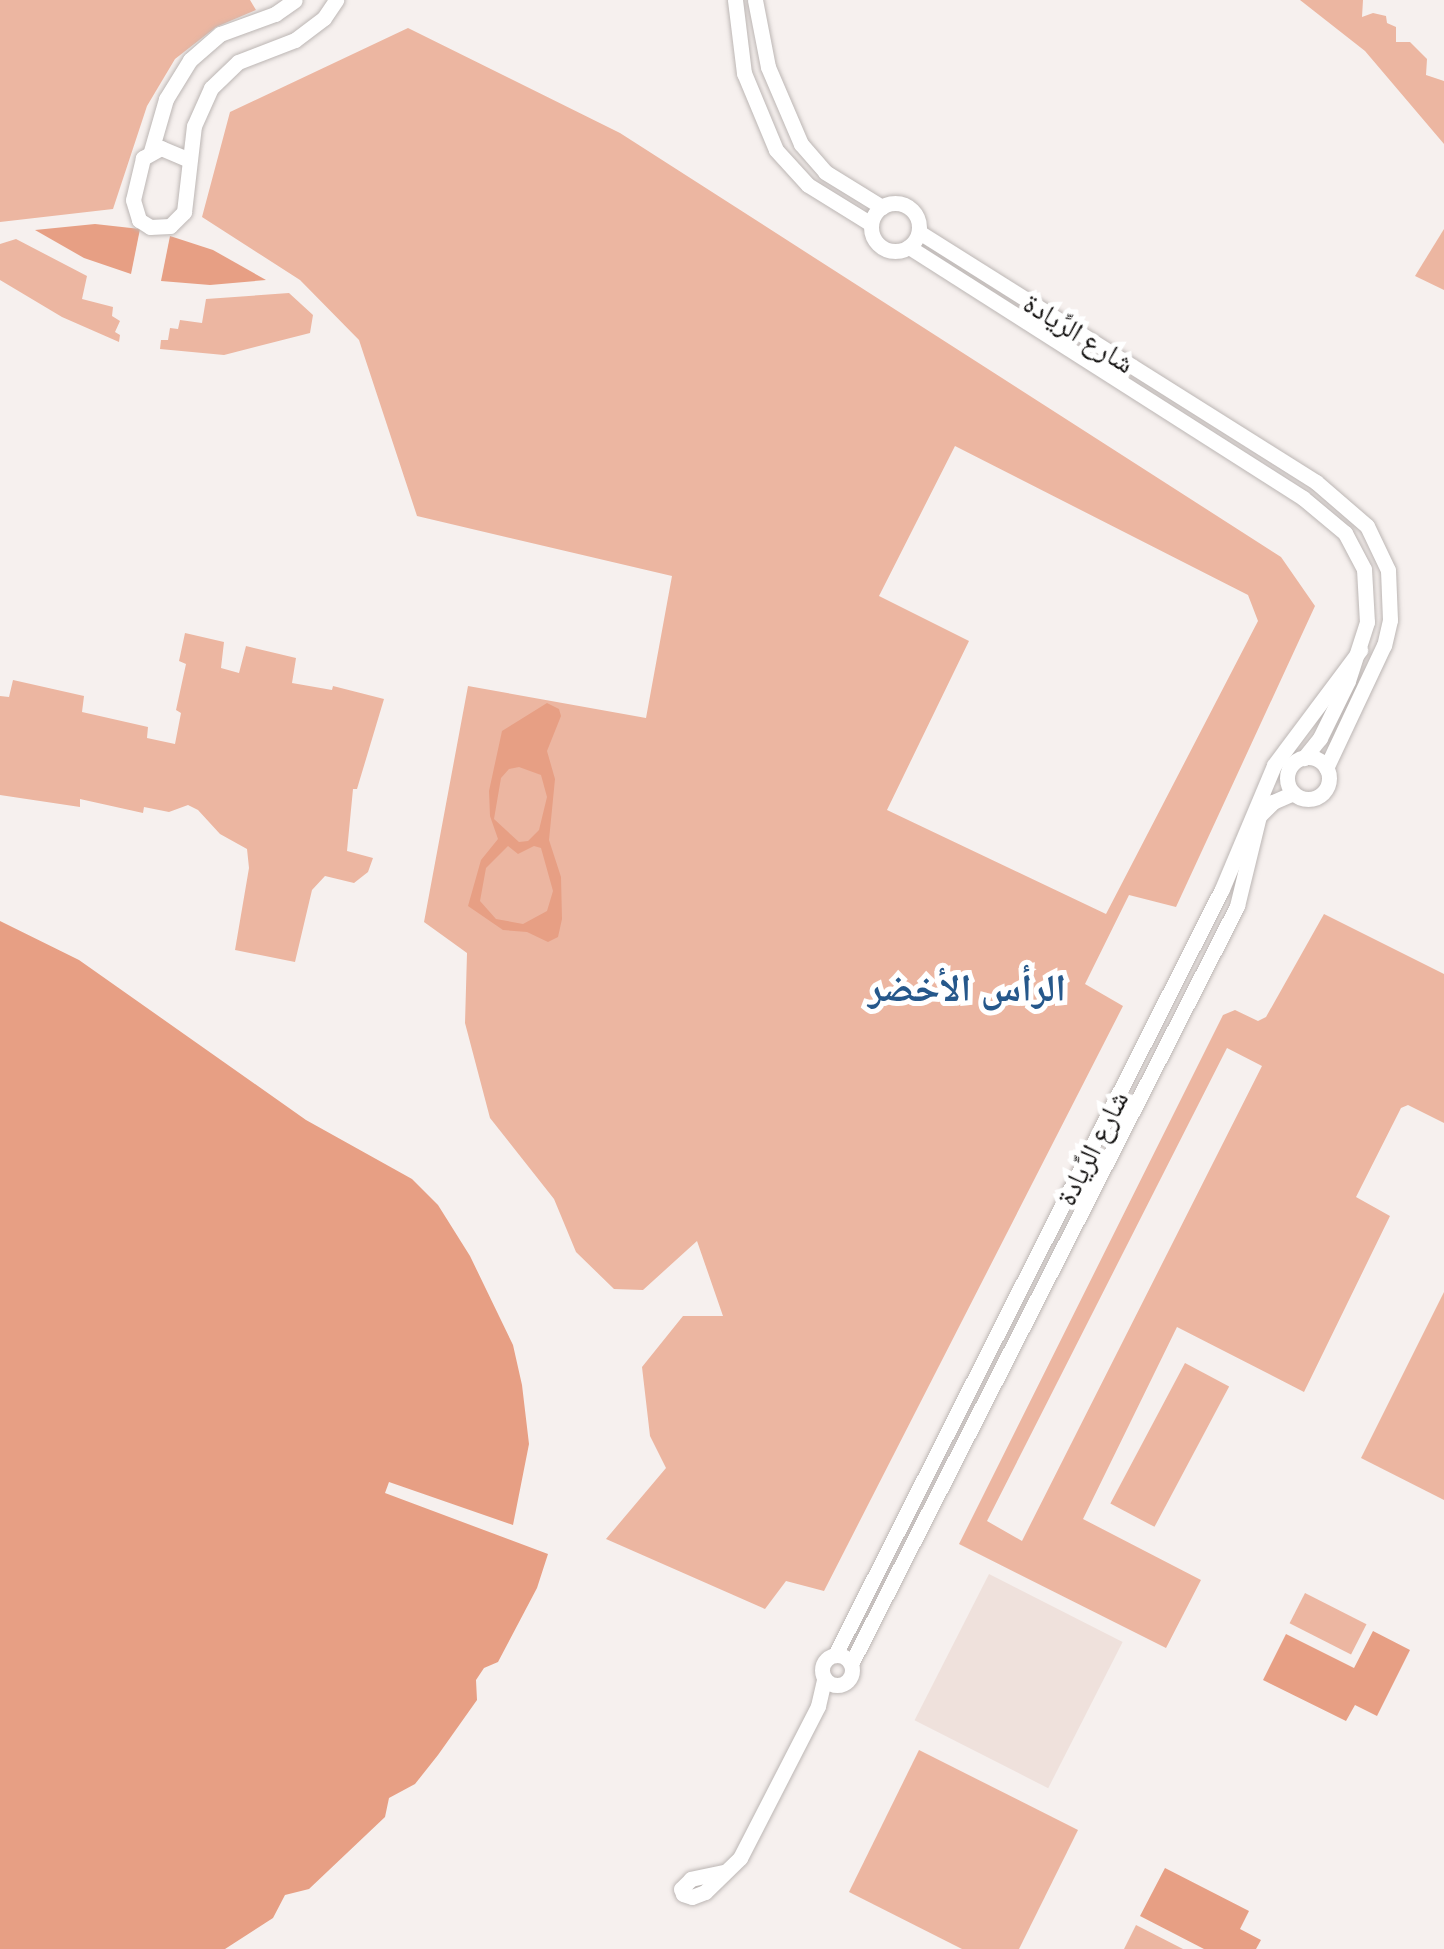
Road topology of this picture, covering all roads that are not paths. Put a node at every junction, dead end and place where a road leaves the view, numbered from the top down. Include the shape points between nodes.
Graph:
1 (296, 0) edge
2 (735, 0) edge
3 (755, 0) edge
4 (331, 2) edge
5 (774, 86) junction
6 (756, 110) junction
7 (151, 151) junction
8 (187, 159) junction
9 (882, 207) junction
10 (871, 224) junction
11 (919, 232) junction
12 (909, 247) junction
13 (1360, 650) junction
14 (1304, 758) junction
15 (1326, 768) junction
16 (1293, 793) junction
17 (836, 1655) junction
18 (851, 1664) junction
19 (831, 1682) junction
20 (723, 1872) dead end

1 - 7 street via 220,34 190,60 166,99
2 - 6 street
3 - 5 street
4 - 8 street via 295,40 252,54 225,72 201,106
5 - 6 street
5 - 9 street via 816,163
6 - 10 street via 798,177
7 - 8 street via 170,148
7 - 8 street via 143,158 133,200 139,220 150,227 170,226 184,212 192,168
9 - 10 street
9 - 11 street via 909,208
10 - 12 street via 886,250
11 - 12 street
11 - 15 street, شارع الرِّيادة via 1316,482 1367,526 1388,570 1390,620
12 - 13 street, شارع الرِّيادة via 1336,522 1367,582
13 - 14 street, شارع الرِّيادة via 1324,731
13 - 17 street, شارع الرِّيادة via 1269,776 1214,905
14 - 15 street
14 - 16 street via 1287,775
15 - 16 street via 1328,785 1320,795
16 - 18 street, شارع الرِّيادة via 1259,816 1236,906
17 - 18 street
17 - 19 street, شارع الرِّيادة via 822,1665
18 - 19 street, شارع الرِّيادة via 850,1678
19 - 20 street via 754,1836

